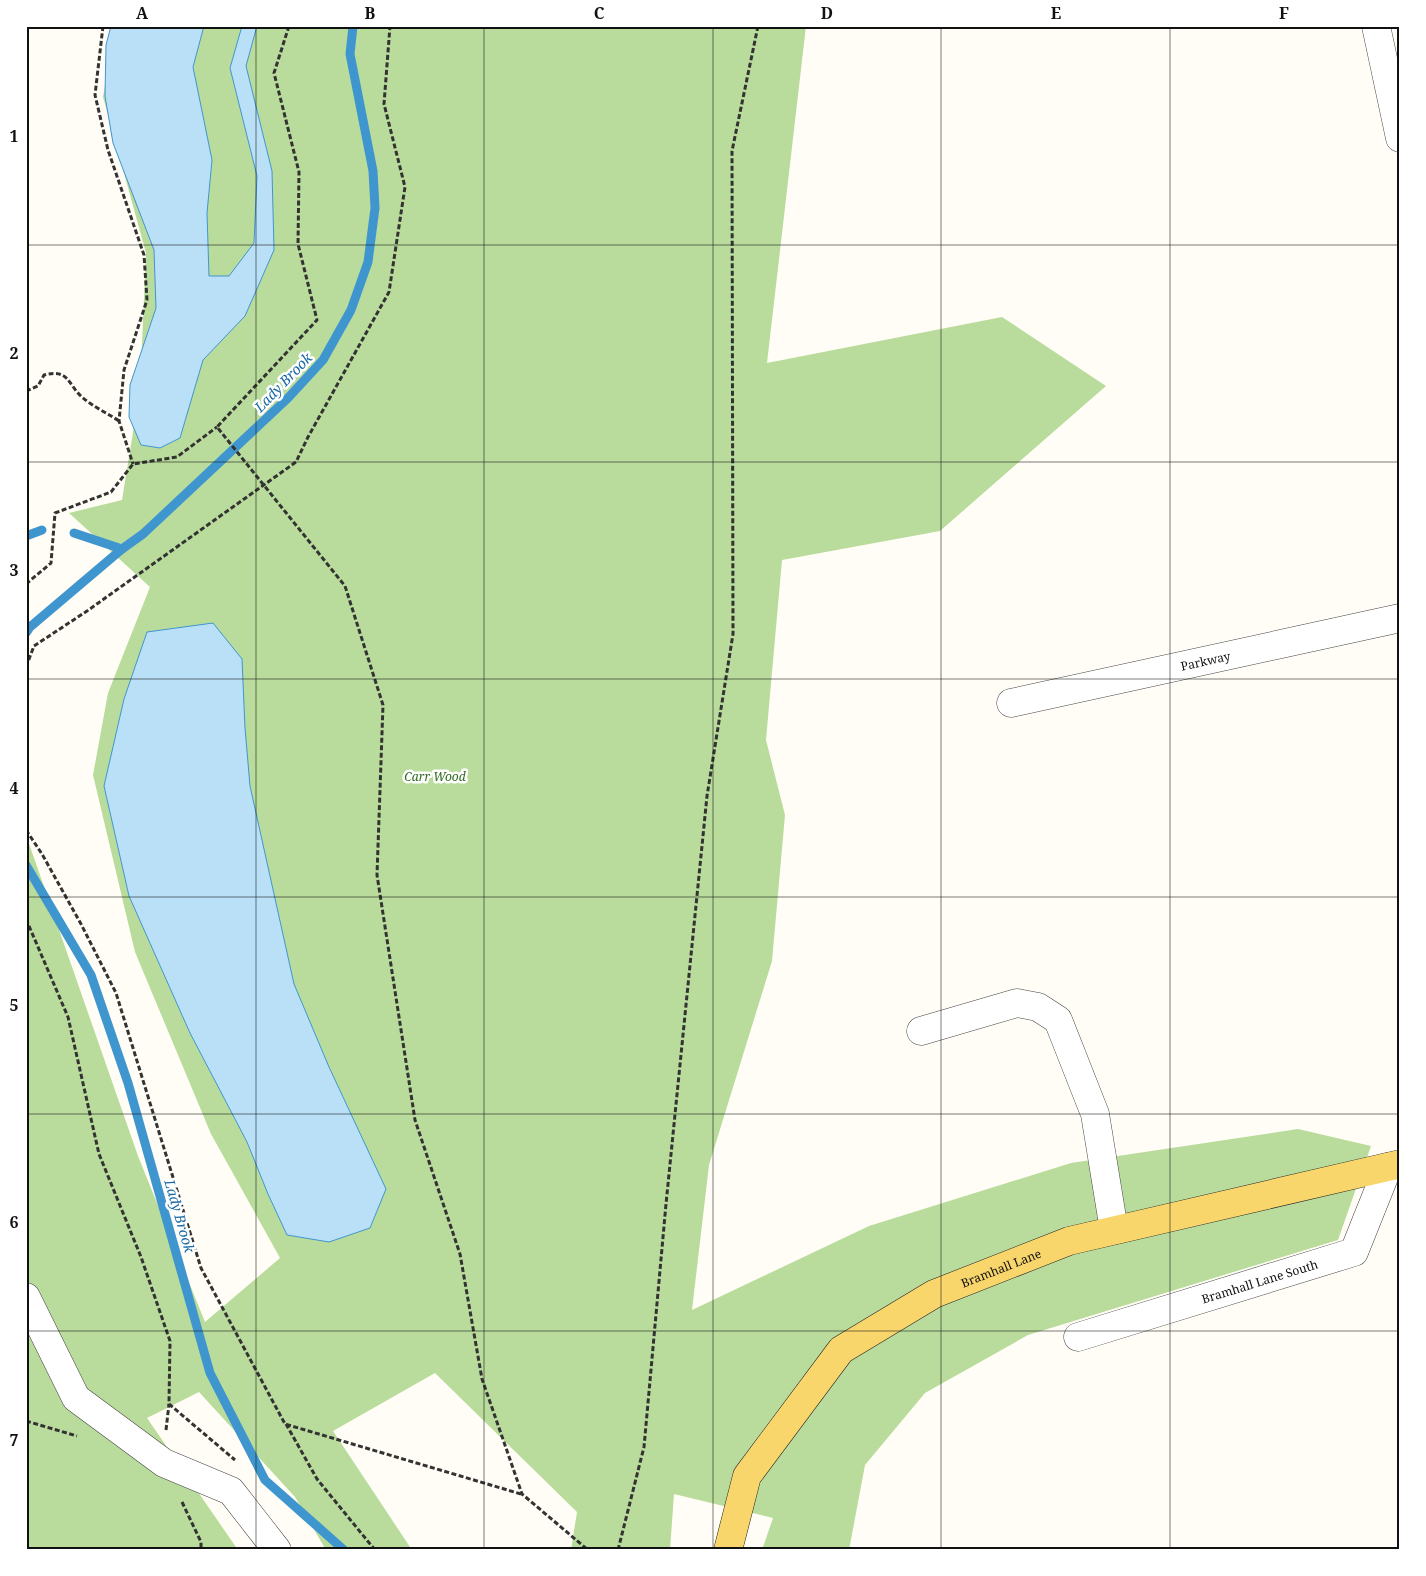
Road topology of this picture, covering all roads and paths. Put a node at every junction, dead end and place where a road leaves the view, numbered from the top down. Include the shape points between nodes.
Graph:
1 (103, 26) edge
2 (289, 26) edge
3 (390, 26) edge
4 (758, 26) edge
5 (1376, 26) edge
6 (1400, 138) edge
7 (26, 391) edge
8 (119, 421) junction
9 (218, 427) junction
10 (133, 464) junction
11 (264, 485) junction
12 (26, 584) edge
13 (1400, 618) edge
14 (26, 667) edge
15 (1011, 703) dead end
16 (26, 830) edge
17 (26, 919) edge
18 (921, 1031) dead end
19 (1394, 1165) edge
20 (1114, 1230) junction
21 (26, 1297) edge
22 (1078, 1337) dead end
23 (286, 1424) junction
24 (164, 1463) junction
25 (231, 1491) junction
26 (522, 1494) junction
27 (201, 1550) edge
28 (277, 1550) edge
29 (375, 1550) edge
30 (588, 1550) edge
31 (618, 1550) edge
32 (728, 1550) edge

1 - 8 path via 95,95 108,150 144,255 147,300 124,370
2 - 9 path via 274,73 299,172 298,244 317,320
3 - 11 path via 384,104 405,187 389,292 296,462
4 - 31 path via 732,151 733,634 707,796 644,1447
5 - 6 street
7 - 8 path via 38,386 44,375 62,374 80,396
8 - 10 path
9 - 10 path via 177,457
9 - 11 path
10 - 12 path via 111,492 55,514 51,563
11 - 14 path via 34,646
11 - 26 path via 344,586 383,705 377,875 415,1120 460,1254 482,1379
13 - 15 street, Parkway
16 - 23 path via 116,993 201,1268
17 - 25 path via 68,1017 99,1154 141,1257 170,1341 169,1404 246,1470
18 - 20 street via 1017,1002 1038,1007 1058,1020 1095,1114
19 - 20 main road, Bramhall Lane
19 - 22 street, Bramhall Lane South via 1354,1252
20 - 32 main road, Bramhall Lane via 1070,1241 934,1294 841,1350 748,1476
21 - 24 street via 76,1398
23 - 26 path
23 - 29 path via 317,1479
24 - 25 street
24 - 27 path via 201,1542
25 - 28 street
26 - 30 path

